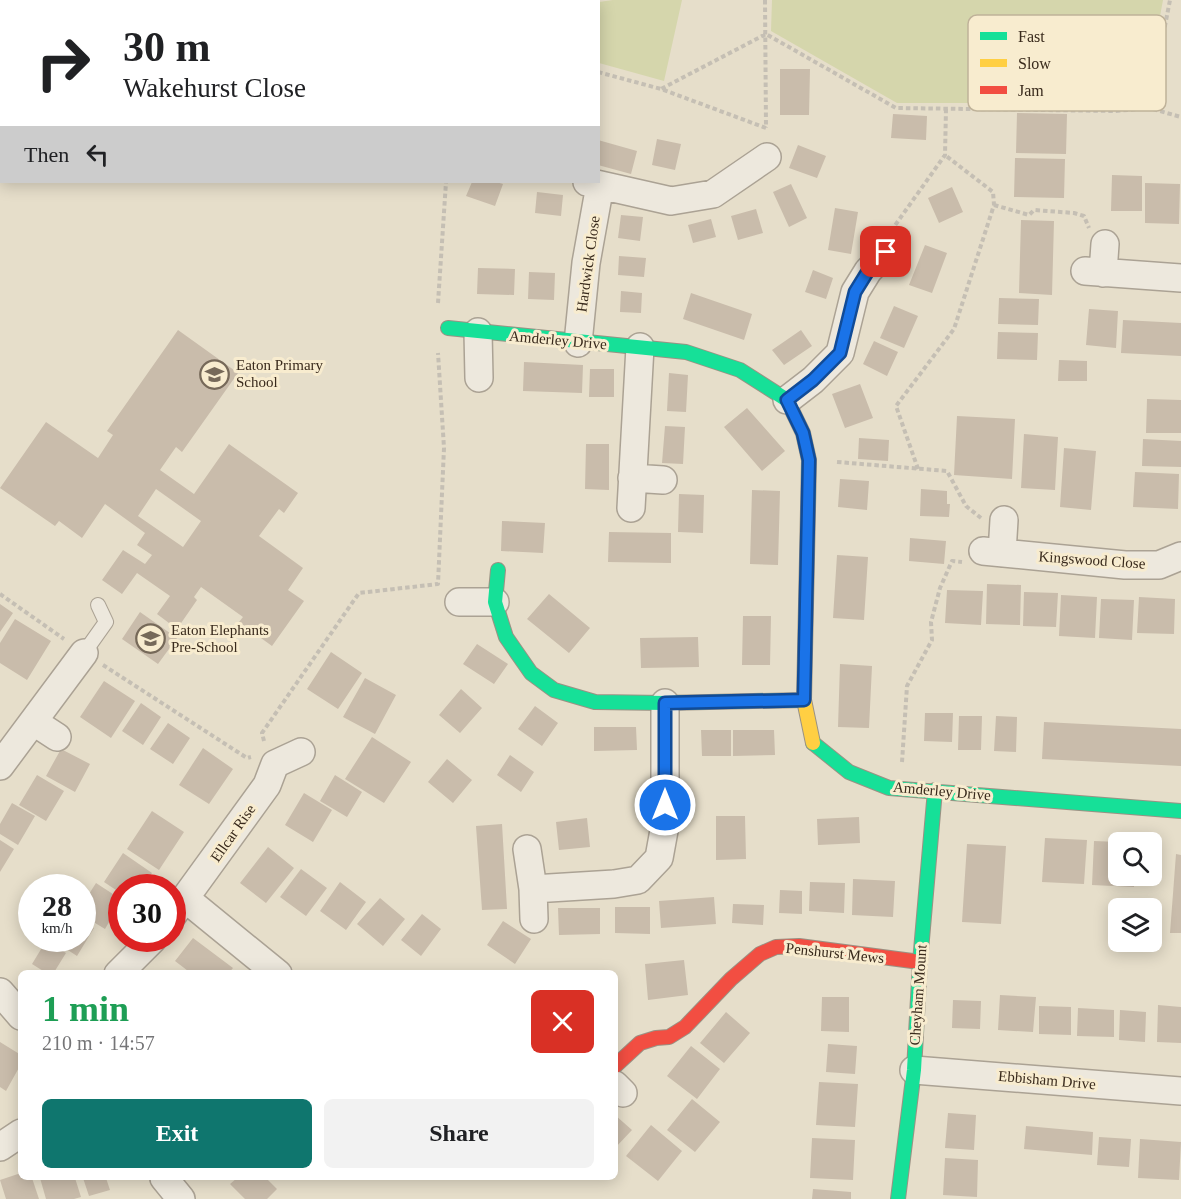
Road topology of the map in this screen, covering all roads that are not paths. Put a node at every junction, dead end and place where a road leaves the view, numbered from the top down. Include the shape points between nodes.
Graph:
1 (767, 157) road end
2 (593, 183) edge
3 (1105, 244) road end
4 (886, 252) road end
5 (1181, 279) edge
6 (448, 328) dead end
7 (478, 332) junction
8 (578, 343) junction
9 (639, 347) junction
10 (479, 378) dead end
11 (787, 400) junction
12 (632, 478) junction
13 (663, 480) dead end
14 (631, 508) dead end
15 (1004, 520) dead end
16 (1181, 556) edge
17 (498, 570) dead end
18 (459, 602) dead end
19 (495, 602) junction
20 (98, 605) dead end
21 (84, 653) joint
22 (804, 700) junction
23 (665, 703) junction
24 (34, 722) junction
25 (57, 737) dead end
26 (301, 752) dead end
27 (0, 766) edge
28 (935, 790) junction
29 (1181, 811) edge
30 (527, 849) dead end
31 (533, 889) junction
32 (186, 898) edge
33 (186, 913) edge
34 (534, 919) dead end
35 (140, 952) edge
36 (920, 962) junction
37 (122, 970) edge
38 (272, 970) edge
39 (0, 992) edge
40 (18, 1013) edge
41 (618, 1063) edge
42 (914, 1070) junction
43 (1181, 1091) edge
44 (18, 1135) edge
45 (0, 1147) edge
46 (166, 1180) edge
47 (181, 1199) edge
48 (898, 1199) edge

1 - 2 street, Hardwick Close via 713,194 671,201
2 - 8 street, Hardwick Close
3 - 5 street via 1094,272
4 - 11 street via 855,292 840,353
6 - 7 street, Amderley Drive
7 - 8 street, Amderley Drive
7 - 10 street
8 - 9 street, Amderley Drive
9 - 11 street, Amderley Drive via 686,352 740,370
9 - 12 street
11 - 22 street, Amderley Drive via 803,433 809,460
12 - 13 street
12 - 14 street
15 - 16 street, Kingswood Close via 992,552 1125,565 1159,565
17 - 19 street
18 - 19 street
19 - 23 street via 506,637 531,673 554,690 595,702
20 - 21 lane via 106,622
21 - 24 street
22 - 23 street
22 - 28 street, Amderley Drive via 814,745 849,772 889,788
23 - 31 street via 665,825 659,858 638,880
24 - 25 street
24 - 27 street
26 - 32 street, Ellcar Rise via 271,758 267,785
28 - 29 street, Amderley Drive
28 - 36 street, Cheyham Mount
30 - 31 street
31 - 34 street
33 - 38 street, Ellcar Rise
35 - 37 street
36 - 41 street, Penshurst Mews via 799,946 776,947 760,954 731,979 686,1027 669,1037 640,1043
36 - 42 street, Cheyham Mount
39 - 40 street
42 - 43 street, Ebbisham Drive
42 - 48 street, Cheyham Mount
44 - 45 street
46 - 47 street

